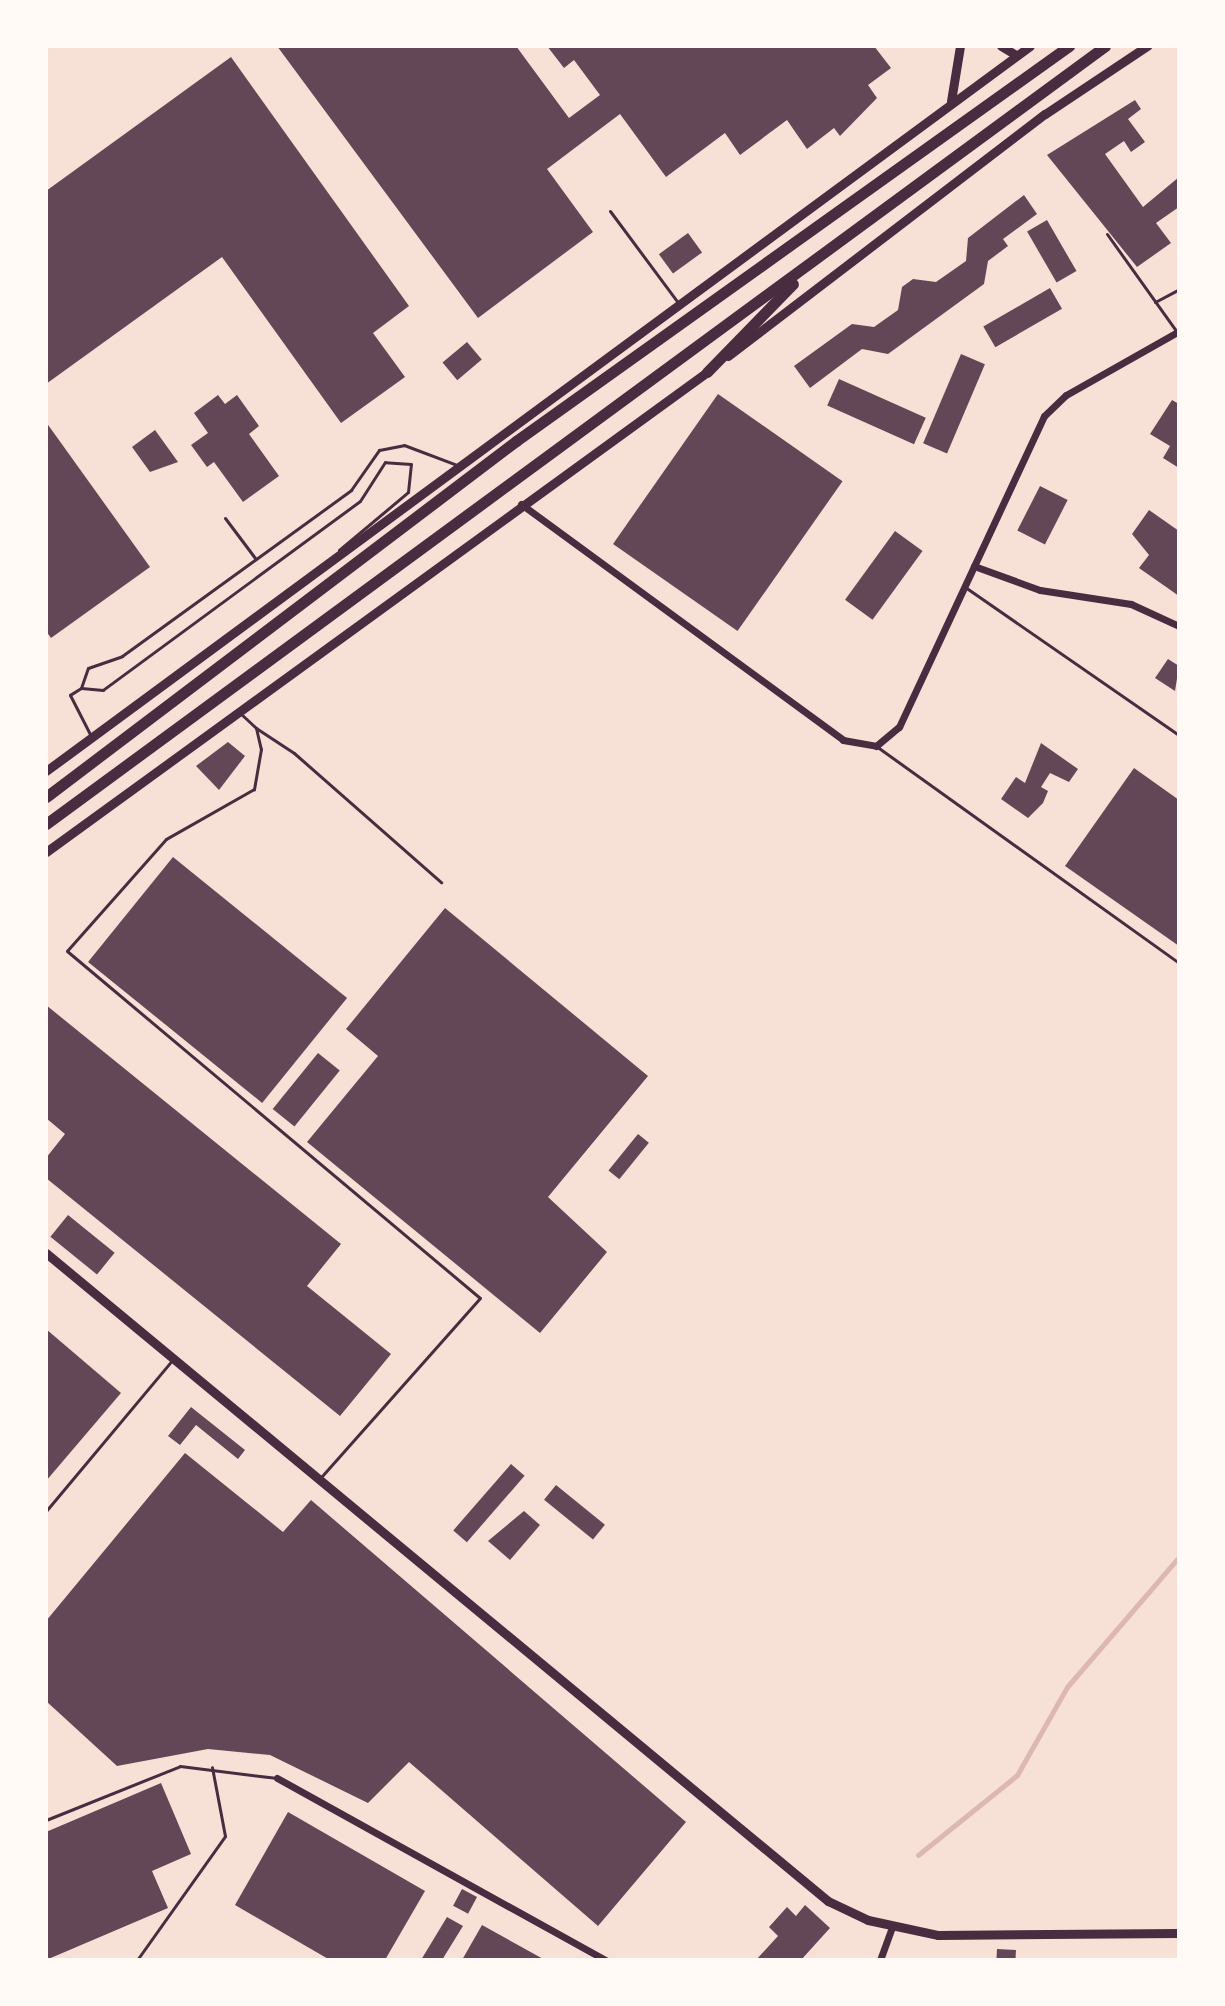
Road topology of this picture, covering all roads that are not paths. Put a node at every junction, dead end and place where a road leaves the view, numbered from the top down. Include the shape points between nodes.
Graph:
1 (960, 46) edge
2 (1001, 46) edge
3 (1030, 46) edge
4 (1069, 46) edge
5 (1105, 46) edge
6 (1147, 46) edge
7 (1016, 55) junction
8 (950, 103) junction
9 (610, 211) dead end
10 (1107, 234) dead end
11 (818, 259) junction
12 (1179, 289) edge
13 (1155, 302) junction
14 (679, 304) junction
15 (1178, 332) edge
16 (707, 372) junction
17 (461, 465) junction
18 (521, 504) junction
19 (225, 518) dead end
20 (255, 558) junction
21 (330, 560) junction
22 (974, 566) junction
23 (965, 587) junction
24 (1179, 626) edge
25 (81, 688) junction
26 (237, 711) junction
27 (256, 728) junction
28 (1179, 735) edge
29 (91, 736) junction
30 (876, 746) junction
31 (46, 771) edge
32 (46, 797) edge
33 (46, 824) edge
34 (46, 852) edge
35 (441, 882) dead end
36 (1179, 963) edge
37 (46, 1253) edge
38 (173, 1359) junction
39 (318, 1480) junction
40 (46, 1511) edge
41 (212, 1767) junction
42 (277, 1778) joint
43 (46, 1820) edge
44 (892, 1927) junction
45 (1179, 1933) edge
46 (137, 1960) edge
47 (606, 1960) edge
48 (880, 1960) edge

1 - 8 street
2 - 7 street
3 - 7 street
4 - 32 highway via 516,441
5 - 11 highway
6 - 16 street via 1045,114
7 - 8 street
8 - 14 street
9 - 14 lane
10 - 13 lane
11 - 16 highway
11 - 33 highway
12 - 13 lane
13 - 15 lane
14 - 17 street
15 - 22 street via 1050,409
16 - 18 street
17 - 20 lane via 404,445 379,450 351,490
17 - 21 street
18 - 26 street
18 - 30 street via 843,740
19 - 20 lane
20 - 25 lane via 122,656 88,668
21 - 25 lane via 408,492 411,464 385,462 360,501 103,690
21 - 29 street
22 - 23 street
22 - 24 street via 1040,590 1124,602
23 - 28 lane
23 - 30 street via 899,727
25 - 29 lane via 70,695
26 - 27 lane
26 - 34 street
27 - 35 lane
27 - 39 lane via 262,757 254,789 166,839 67,951 480,1298
29 - 31 street
30 - 36 lane
37 - 38 street
38 - 39 street
38 - 40 lane
39 - 44 street via 799,1882
41 - 42 lane
41 - 43 lane via 180,1766
41 - 46 lane via 225,1836
42 - 47 street
44 - 45 street via 987,1937
44 - 48 street

